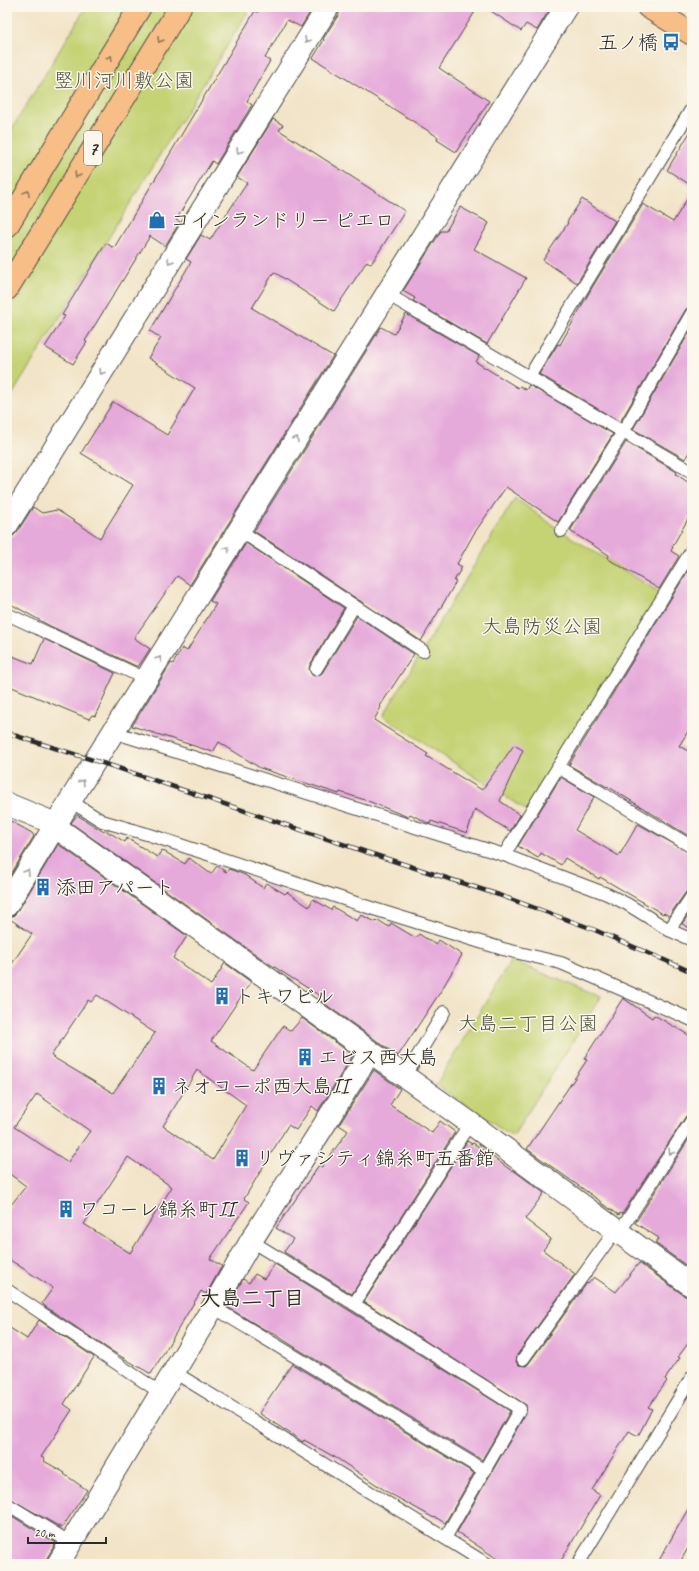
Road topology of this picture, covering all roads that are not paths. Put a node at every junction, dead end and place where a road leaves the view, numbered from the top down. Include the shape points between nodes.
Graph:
1 (140, 7) edge
2 (180, 7) edge
3 (328, 7) edge
4 (566, 7) edge
5 (648, 7) edge
6 (692, 34) edge
7 (692, 108) edge
8 (7, 226) edge
9 (7, 289) edge
10 (387, 294) junction
11 (692, 313) edge
12 (529, 378) junction
13 (623, 432) junction
14 (692, 472) edge
15 (7, 525) edge
16 (239, 530) junction
17 (561, 530) dead end
18 (692, 550) edge
19 (354, 606) junction
20 (7, 614) edge
21 (423, 652) dead end
22 (316, 670) dead end
23 (146, 679) junction
24 (113, 732) junction
25 (558, 767) junction
26 (70, 801) junction
27 (7, 804) edge
28 (54, 827) junction
29 (692, 847) edge
30 (504, 855) junction
31 (692, 896) edge
32 (7, 905) edge
33 (668, 930) junction
34 (692, 940) edge
35 (444, 1012) dead end
36 (692, 1020) edge
37 (370, 1052) junction
38 (405, 1077) junction
39 (692, 1120) edge
40 (470, 1123) junction
41 (617, 1232) junction
42 (251, 1241) junction
43 (692, 1286) edge
44 (7, 1290) edge
45 (354, 1304) junction
46 (213, 1307) junction
47 (522, 1359) dead end
48 (174, 1372) junction
49 (692, 1377) edge
50 (161, 1393) junction
51 (484, 1471) junction
52 (7, 1504) edge
53 (445, 1538) junction
54 (71, 1543) junction
55 (58, 1564) edge
56 (487, 1564) edge
57 (578, 1564) edge

8 -> 1 main road, 7
2 -> 9 main road, 7
3 -> 15 street
4 - 10 street
5 - 6 main road
7 - 12 lane
10 - 12 lane
16 -> 10 street
11 - 13 lane
12 - 13 lane
13 - 14 lane
13 - 17 lane
16 - 19 lane
23 -> 16 street
18 - 25 lane
19 - 21 lane
19 - 22 lane
20 - 23 lane
23 - 24 street
26 -> 24 street
24 - 30 lane
25 - 29 lane
25 - 30 lane
26 - 28 street
26 - 36 lane via 102,821 466,938 561,963
27 - 28 street via 46,820
32 -> 28 street
28 - 37 street
30 - 33 lane via 607,894
31 - 33 lane
33 - 34 lane
35 - 38 lane
37 - 38 street
37 - 42 street
38 - 40 street
39 -> 41 lane
40 - 41 street
40 - 45 lane
41 - 43 street
41 - 47 lane
42 - 45 lane
42 - 46 street
44 - 50 lane
45 - 51 lane via 520,1409
46 - 48 street
46 - 51 lane
48 - 50 street
48 - 53 lane
49 - 57 lane
50 - 54 street
51 - 53 lane
52 - 54 lane
53 - 56 lane
54 - 55 street

